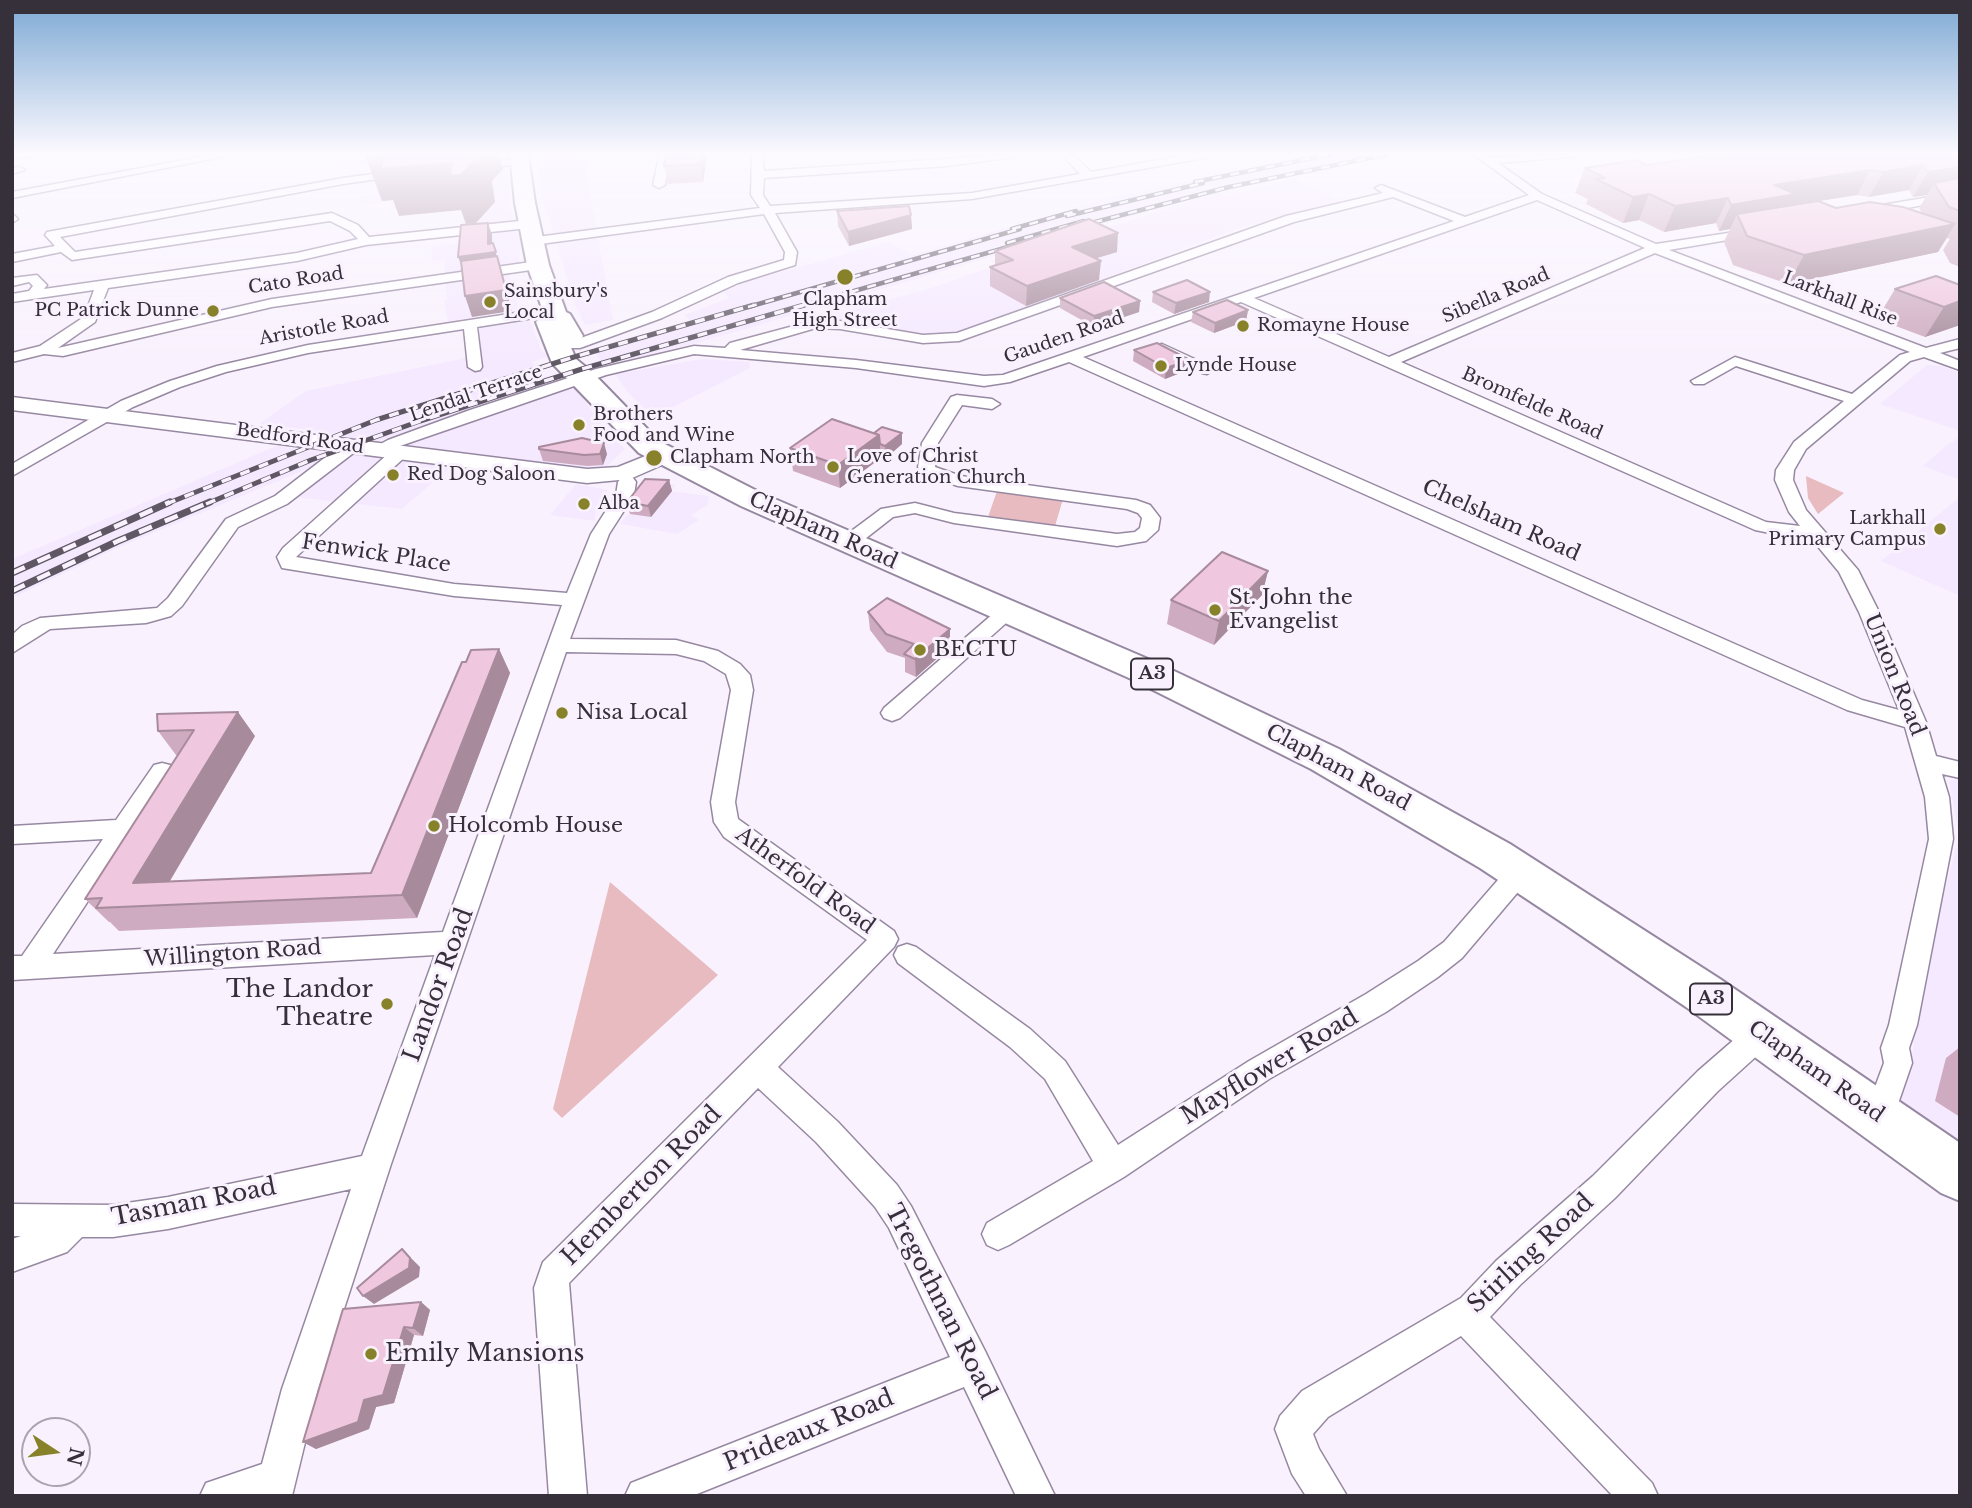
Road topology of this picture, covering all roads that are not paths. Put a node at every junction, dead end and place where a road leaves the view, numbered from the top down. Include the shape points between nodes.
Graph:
1 (108, 224) edge
2 (283, 224) edge
3 (347, 224) edge
4 (530, 224) edge
5 (656, 224) edge
6 (775, 224) edge
7 (1275, 224) edge
8 (1449, 224) edge
9 (1603, 224) edge
10 (1766, 229) edge
11 (531, 232) junction
12 (366, 241) junction
13 (63, 248) junction
14 (1656, 248) junction
15 (12, 258) edge
16 (538, 265) junction
17 (12, 282) edge
18 (103, 285) junction
19 (34, 295) junction
20 (1240, 297) junction
21 (12, 298) edge
22 (555, 314) junction
23 (470, 324) junction
24 (1134, 334) junction
25 (1960, 343) edge
26 (575, 345) junction
27 (45, 349) junction
28 (729, 352) junction
29 (1926, 353) junction
30 (1071, 357) junction
31 (12, 358) edge
32 (1389, 362) junction
33 (1960, 366) edge
34 (475, 367) dead end
35 (1207, 370) dead end
36 (584, 378) junction
37 (1699, 381) dead end
38 (1855, 400) junction
39 (12, 402) edge
40 (992, 404) dead end
41 (110, 415) junction
42 (350, 447) junction
43 (390, 452) junction
44 (670, 459) junction
45 (12, 471) edge
46 (587, 476) junction
47 (627, 482) junction
48 (1812, 531) junction
49 (849, 542) junction
50 (574, 600) junction
51 (1008, 611) junction
52 (559, 645) junction
53 (12, 646) edge
54 (892, 713) dead end
55 (1915, 722) junction
56 (1928, 762) junction
57 (1960, 770) edge
58 (162, 771) dead end
59 (122, 829) junction
60 (12, 835) edge
61 (1520, 872) junction
62 (453, 943) junction
63 (896, 947) junction
64 (21, 967) edge
65 (1761, 1034) junction
66 (758, 1068) junction
67 (1879, 1117) junction
68 (1113, 1166) junction
69 (373, 1169) junction
70 (1960, 1175) edge
71 (12, 1220) edge
72 (76, 1220) junction
73 (998, 1234) dead end
74 (12, 1256) edge
75 (1465, 1316) junction
76 (973, 1363) junction
77 (1300, 1450) joint
78 (274, 1487) edge
79 (219, 1496) edge
80 (568, 1496) edge
81 (644, 1496) edge
82 (1036, 1496) edge
83 (1328, 1496) edge
84 (1639, 1496) edge

1 - 13 street via 51,235
2 - 13 street via 72,256
3 - 12 street
4 - 11 highway, A3
5 - 11 street via 559,237
6 - 26 street via 791,251 790,262 733,280
7 - 28 street via 959,337 923,339 816,324 736,346
8 - 20 street, Gauden Road
9 - 14 street, Larkhall Rise
10 - 14 street, Sibella Road
11 - 12 street
11 - 16 highway, A3
12 - 18 street via 297,257
13 - 15 street
14 - 29 street, Larkhall Rise
14 - 32 street, Sibella Road
16 - 22 highway, A3
16 - 27 street, Cato Road via 272,303 63,352
17 - 19 street via 32,278 40,285
18 - 19 street
18 - 27 street via 90,319
19 - 21 street
20 - 24 street, Gauden Road
20 - 32 street, Bromfelde Road
22 - 23 street, Aristotle Road
22 - 26 highway, A3
22 - 36 highway, A3 via 548,322 565,363
23 - 34 street
23 - 41 street, Aristotle Road via 269,357 175,384
24 - 30 street, Gauden Road
24 - 35 street
25 - 29 street, Union Road
26 - 36 highway, A3
27 - 31 street
28 - 30 street, Gauden Road via 984,381 1005,379
28 - 36 street, Gauden Road via 686,352
29 - 33 street, Larkhall Rise
29 - 38 street, Union Road via 1905,358
30 - 55 street, Chelsham Road via 1855,705
32 - 48 street, Bromfelde Road via 1761,526
36 - 43 street, Lendal Terrace via 394,443
36 - 44 highway, A3 via 638,438
37 - 38 street via 1727,363 1742,362
38 - 48 street, Union Road via 1800,446 1785,470 1791,500
39 - 41 main road, Bedford Road
40 - 49 street via 957,400 930,443 929,471 958,481 1130,504 1152,518 1149,530 1140,537 1117,540 954,518 915,508 887,513
41 - 42 main road, Bedford Road
41 - 45 street, Aristotle Road
42 - 43 main road, Bedford Road
42 - 53 street via 281,500 232,523 164,612 47,623
43 - 46 main road, Bedford Road
43 - 50 street, Fenwick Place via 290,552 286,557 289,564 454,590
44 - 46 main road, Bedford Road via 622,474
44 - 47 main road, Bedford Road
44 - 49 highway, Clapham Road / A3 via 709,481
46 - 47 main road, Bedford Road
47 - 50 street, Landor Road via 625,495 600,534
48 - 55 street, Union Road via 1848,570
49 - 51 highway, Clapham Road / A3
50 - 52 street, Landor Road
51 - 54 street
51 - 61 highway, Clapham Road / A3 via 1142,670 1325,760
52 - 62 street, Landor Road
52 - 63 street, Atherfold Road via 676,647 711,656 733,669 742,690 723,802 726,822
55 - 56 street, Union Road
56 - 57 street
56 - 67 street, Union Road via 1941,839 1895,1048 1898,1063
58 - 59 street
59 - 60 street
59 - 64 street
61 - 65 highway, Clapham Road / A3
61 - 68 street, Mayflower Road via 1453,950 1428,969 1259,1070
62 - 64 street, Willington Road
62 - 69 street, Landor Road
63 - 66 street, Hemberton Road
63 - 68 street, Atherfold Road via 1020,1038 1055,1070
65 - 67 highway, Clapham Road / A3
65 - 75 street, Stirling Road
66 - 76 street, Tregothnan Road via 827,1132 886,1196 912,1238
66 - 80 street, Hemberton Road via 555,1274 551,1289
67 - 70 highway, Clapham Road / A3
68 - 73 street, Mayflower Road
69 - 72 street, Tasman Road via 169,1213 113,1221
69 - 78 street, Landor Road via 328,1298
71 - 72 street, Tasman Road
72 - 74 street via 55,1240
75 - 77 street, Stirling Road via 1315,1404 1293,1429
75 - 84 street
76 - 81 street, Prideaux Road
76 - 82 street, Tregothnan Road
77 - 83 street
78 - 79 street

